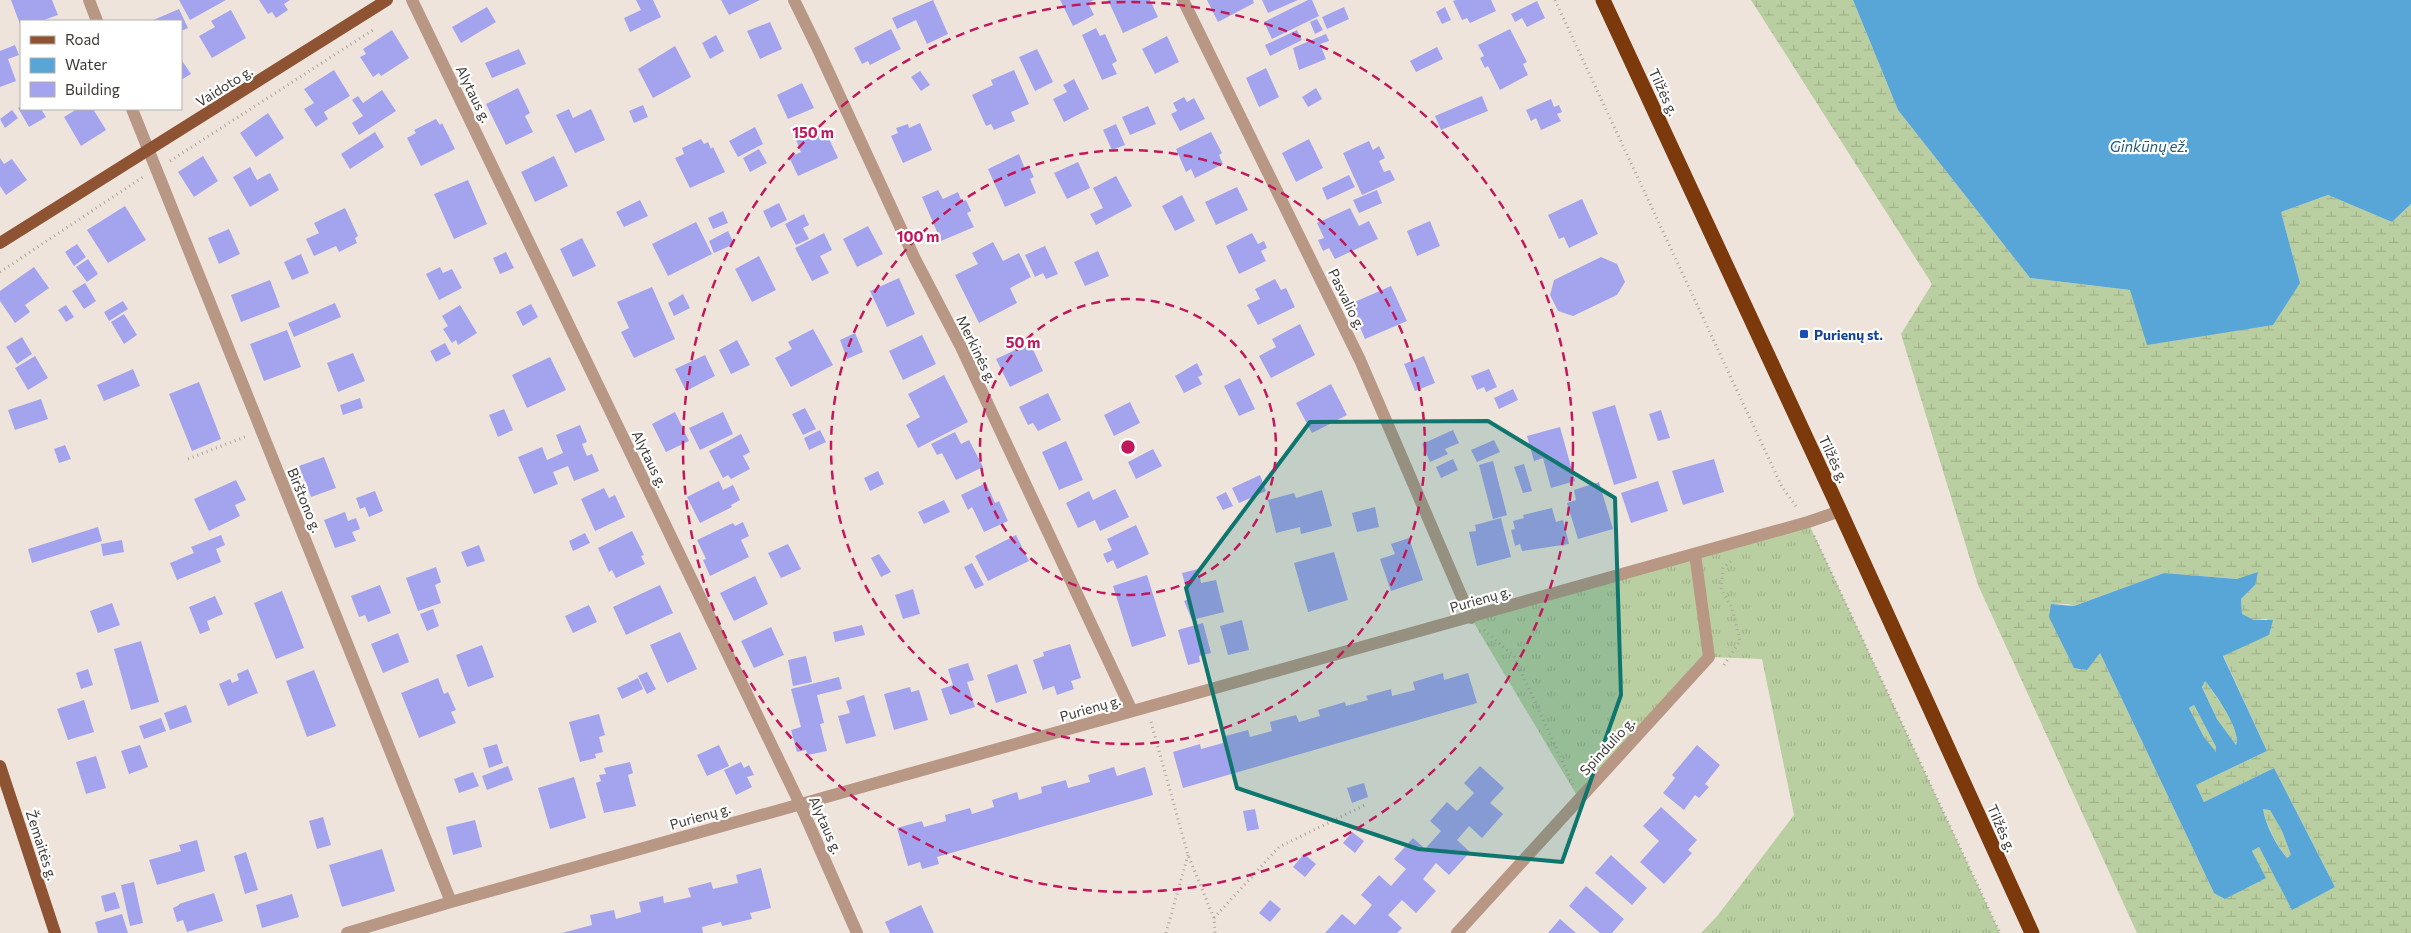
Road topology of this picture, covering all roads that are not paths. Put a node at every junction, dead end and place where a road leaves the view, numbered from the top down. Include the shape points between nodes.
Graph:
1 (89, 0) edge
2 (387, 0) edge
3 (412, 0) edge
4 (794, 0) edge
5 (1183, 0) edge
6 (1603, 0) edge
7 (97, 20) edge
8 (132, 110) edge
9 (149, 151) junction
10 (0, 243) edge
11 (1840, 511) junction
12 (1695, 554) junction
13 (1471, 618) junction
14 (1132, 711) junction
15 (0, 766) edge
16 (800, 804) junction
17 (451, 902) junction
18 (55, 933) edge
19 (347, 933) edge
20 (857, 933) edge
21 (1456, 933) edge
22 (2032, 933) edge

1 - 7 street
2 - 9 main road, Vaidoto g.
3 - 16 street, Alytaus g.
4 - 14 street, Merkinės g.
5 - 13 street, Pasvalio g. via 1360,360
6 - 11 highway, Tilžės g.
8 - 9 street, Birštono g.
9 - 10 main road, Vaidoto g.
9 - 17 street, Birštono g.
11 - 12 street, Purienų g.
11 - 22 highway, Tilžės g.
12 - 13 street, Purienų g.
12 - 21 street, Spindulio g. via 1710,657
13 - 14 street, Purienų g.
14 - 16 street, Purienų g.
15 - 18 main road, Žemaitės g.
16 - 17 street, Purienų g.
16 - 20 street, Alytaus g.
17 - 19 street, Purienų g.

